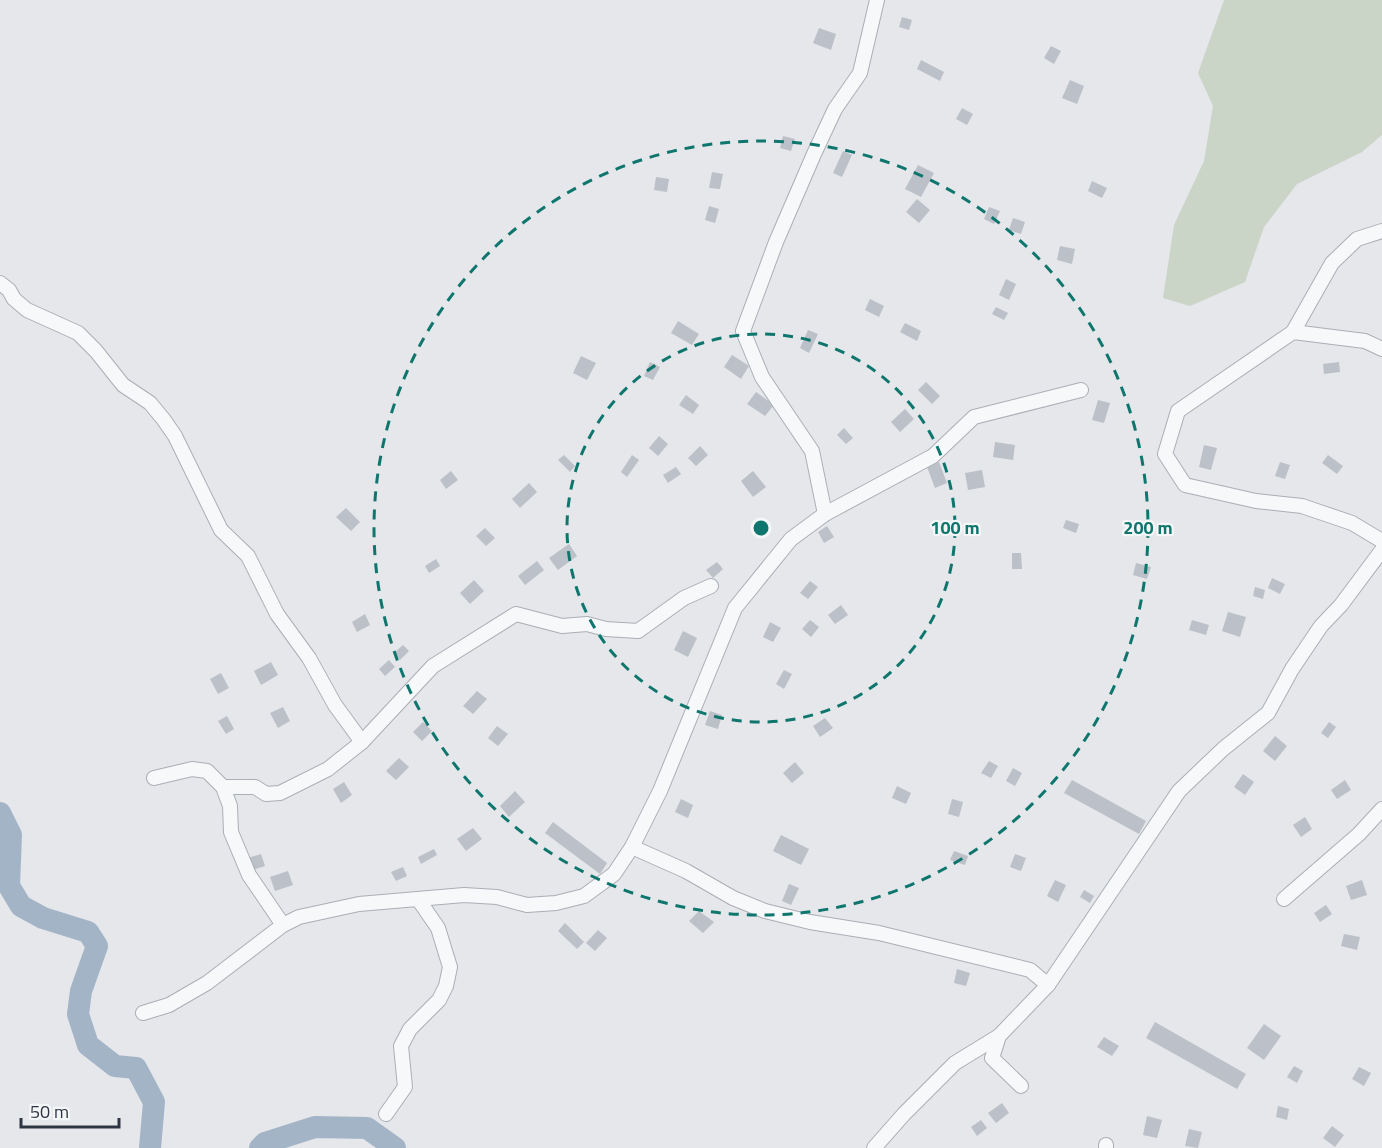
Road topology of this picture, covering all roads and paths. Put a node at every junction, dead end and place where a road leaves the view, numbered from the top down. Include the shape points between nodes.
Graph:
1 (877, 0) edge
2 (1382, 231) edge
3 (0, 283) edge
4 (1293, 332) junction
5 (1382, 349) edge
6 (1081, 390) dead end
7 (825, 514) junction
8 (1382, 541) edge
9 (1382, 550) edge
10 (711, 586) dead end
11 (362, 742) junction
12 (154, 778) dead end
13 (223, 787) junction
14 (1382, 809) edge
15 (632, 847) junction
16 (418, 899) junction
17 (1284, 899) dead end
18 (283, 925) junction
19 (1048, 985) junction
20 (143, 1013) dead end
21 (999, 1036) junction
22 (1021, 1086) dead end
23 (386, 1114) dead end
24 (874, 1148) edge

1 - 7 street via 860,73 835,109 814,154 743,331 762,377 813,452
2 - 4 street via 1357,239 1332,263
3 - 11 street via 27,310 78,333 123,385 150,403 164,420 221,530 248,556 277,614
4 - 5 street via 1365,341
4 - 8 street via 1178,411 1165,454 1185,485 1256,501 1302,506 1352,523
6 - 7 street via 974,417 933,456
7 - 15 street via 790,539 735,608 660,790
9 - 19 street via 1321,626 1269,713 1179,791
10 - 11 street via 684,598 638,631 587,624 562,626 516,614 433,666
11 - 13 street via 328,769 280,793 266,795 255,788
12 - 13 street via 192,769 207,771
13 - 18 street via 230,806 231,832 249,875
14 - 17 street
15 - 16 street via 614,874 584,896 556,903 527,905 497,897 464,895
15 - 19 street via 765,911 879,933 1030,970
16 - 18 street via 358,904 299,917
16 - 23 street via 438,928 450,967 440,1000 410,1029 400,1046 405,1087
18 - 20 street via 207,983 169,1005
19 - 21 street
21 - 22 street via 992,1058
21 - 24 street via 955,1063

